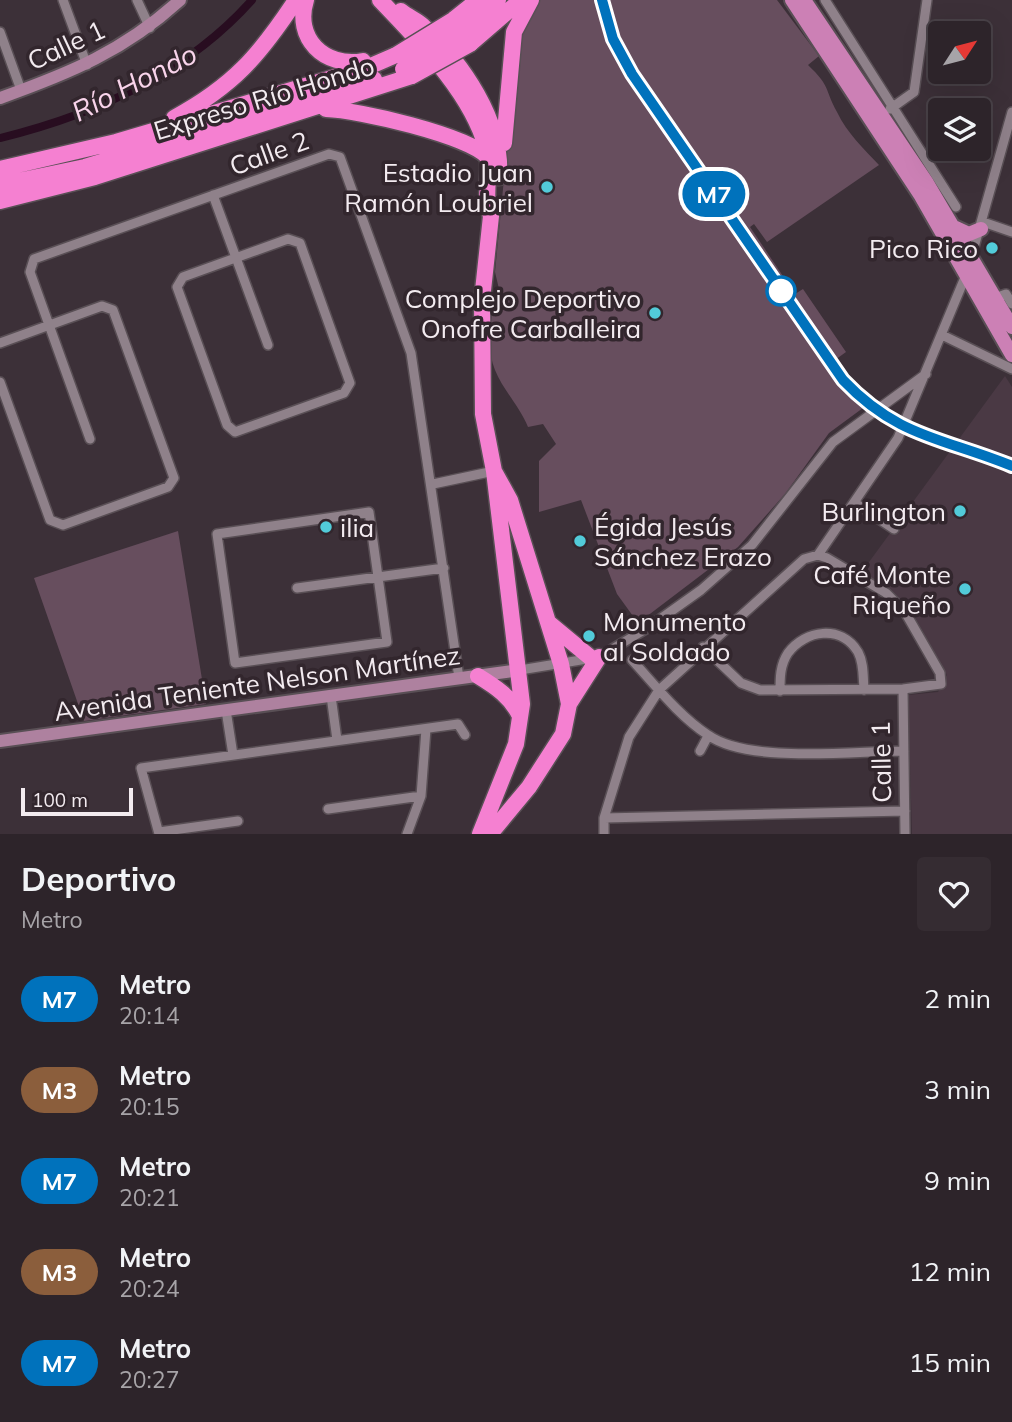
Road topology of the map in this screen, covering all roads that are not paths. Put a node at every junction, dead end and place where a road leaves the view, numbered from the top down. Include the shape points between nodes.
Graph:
1 (64, 0) edge
2 (137, 0) edge
3 (180, 0) edge
4 (294, 0) edge
5 (306, 0) edge
6 (380, 0) edge
7 (389, 0) edge
8 (400, 0) edge
9 (521, 0) edge
10 (531, 0) edge
11 (781, 0) edge
12 (792, 0) edge
13 (804, 0) edge
14 (814, 0) edge
15 (825, 0) edge
16 (928, 0) edge
17 (490, 2) edge
18 (421, 23) junction
19 (150, 28) junction
20 (0, 32) edge
21 (461, 32) junction
22 (835, 53) junction
23 (87, 65) junction
24 (448, 66) junction
25 (404, 67) junction
26 (21, 90) junction
27 (0, 98) edge
28 (506, 103) junction
29 (313, 108) junction
30 (1012, 111) edge
31 (883, 114) junction
32 (482, 119) junction
33 (458, 140) junction
34 (116, 142) junction
35 (494, 156) junction
36 (0, 169) edge
37 (0, 185) edge
38 (214, 195) junction
39 (0, 203) edge
40 (956, 207) dead end
41 (982, 225) junction
42 (953, 226) junction
43 (1012, 232) edge
44 (972, 257) junction
45 (236, 258) junction
46 (967, 273) junction
47 (1001, 296) junction
48 (1012, 304) edge
49 (49, 325) junction
50 (1012, 327) edge
51 (942, 334) junction
52 (0, 343) edge
53 (268, 345) dead end
54 (1012, 355) edge
55 (1012, 369) edge
56 (926, 374) junction
57 (0, 382) edge
58 (90, 439) dead end
59 (494, 471) junction
60 (433, 484) junction
61 (855, 503) junction
62 (894, 529) dead end
63 (818, 555) junction
64 (444, 568) junction
65 (378, 578) junction
66 (297, 588) dead end
67 (548, 621) junction
68 (703, 647) junction
69 (595, 658) junction
70 (632, 660) dead end
71 (561, 664) junction
72 (520, 670) junction
73 (478, 676) junction
74 (459, 678) junction
75 (903, 689) junction
76 (659, 690) junction
77 (864, 690) junction
78 (780, 691) junction
79 (331, 696) junction
80 (569, 704) junction
81 (226, 710) junction
82 (520, 716) junction
83 (426, 729) junction
84 (465, 735) dead end
85 (708, 736) junction
86 (337, 740) junction
87 (0, 741) edge
88 (699, 751) dead end
89 (904, 751) junction
90 (233, 755) junction
91 (505, 771) junction
92 (421, 796) junction
93 (511, 808) junction
94 (328, 809) dead end
95 (905, 811) junction
96 (604, 818) junction
97 (238, 821) dead end
98 (159, 833) edge
99 (407, 834) edge
100 (480, 834) edge
101 (490, 834) edge
102 (604, 834) edge
103 (905, 834) edge

1 - 23 street
2 - 19 street
3 - 19 street, Calle 1
4 - 34 highway via 244,70 214,95
5 - 25 highway via 304,32 323,55 346,63
6 - 24 highway
7 - 18 highway
8 - 18 main road
9 - 21 highway, Expreso Río Hondo
10 - 28 highway via 514,32
11 - 22 main road via 817,45
12 - 22 main road
13 - 22 main road
14 - 22 main road via 832,27
15 - 31 street
16 - 31 street via 914,92
17 - 21 highway, Expreso Río Hondo
18 - 24 highway
19 - 23 street, Calle 1
20 - 26 street
21 - 25 highway, Expreso Río Hondo, bridge
21 - 25 highway, Expreso Río Hondo, bridge
22 - 31 main road
23 - 26 street, Calle 1
24 - 32 highway
25 - 29 highway, Expreso Río Hondo
25 - 34 highway, Expreso Río Hondo via 366,68
25 - 37 highway via 85,166
26 - 27 street, Calle 1
28 - 32 highway
28 - 35 highway via 503,147
29 - 33 highway via 360,112
29 - 39 highway, Expreso Río Hondo
30 - 41 street
31 - 40 street
31 - 42 main road
31 - 46 main road
32 - 33 highway via 470,135
32 - 35 highway
33 - 35 highway
34 - 36 highway, Expreso Río Hondo
35 - 59 highway via 496,208 491,216 480,360 483,414
38 - 45 street
38 - 49 street, Calle 2 via 34,259 30,272
38 - 60 street, Calle 2 via 329,154 340,157 411,353
41 - 42 main road via 969,234
41 - 43 street
41 - 44 street
42 - 44 main road
44 - 46 street
44 - 47 main road
45 - 45 street via 288,239 300,243 350,383 344,393 235,432 227,425 177,287 183,277
45 - 53 street
46 - 51 street
46 - 54 main road
47 - 48 street
47 - 50 main road
49 - 52 street
49 - 57 street via 102,306 113,310 174,478 168,487 63,526 50,520
49 - 58 street
51 - 55 street
51 - 56 street
56 - 61 street via 898,438
56 - 69 street via 833,442 752,545 719,575 649,627
59 - 60 street
59 - 67 highway via 510,500
59 - 72 highway
60 - 64 street, Calle 2
61 - 62 street
61 - 63 street
63 - 68 street via 794,565
63 - 75 street via 886,593 905,612 940,673 941,684
64 - 65 street
64 - 74 street, Calle 2
65 - 65 street via 387,642 235,663 217,534 369,512
65 - 66 street
67 - 69 highway
67 - 71 highway
68 - 76 street
68 - 78 street via 741,683
69 - 71 street
69 - 80 highway
70 - 76 street
71 - 72 street
71 - 80 highway
72 - 73 street, Avenida Teniente Nelson Martínez
72 - 82 highway
73 - 74 street, Avenida Teniente Nelson Martínez
73 - 82 highway via 507,696
74 - 79 street, Avenida Teniente Nelson Martínez
75 - 77 street
75 - 89 street, Calle 1
76 - 85 street
76 - 96 street via 629,737
77 - 78 street
77 - 78 street via 857,650 843,637 823,632 806,637 788,654
79 - 81 street, Avenida Teniente Nelson Martínez
79 - 86 street
80 - 93 highway via 563,734
81 - 87 street, Avenida Teniente Nelson Martínez
81 - 90 street
82 - 91 highway via 516,744
83 - 84 street via 458,724
83 - 86 street
83 - 92 street
85 - 88 street
85 - 89 street via 763,752
86 - 90 street
89 - 95 street, Calle 1
90 - 98 street via 141,768
91 - 93 highway via 502,800
91 - 100 highway
92 - 94 street
92 - 99 street
93 - 101 highway
95 - 96 street
95 - 103 street, Calle 1
96 - 102 street
97 - 98 street

